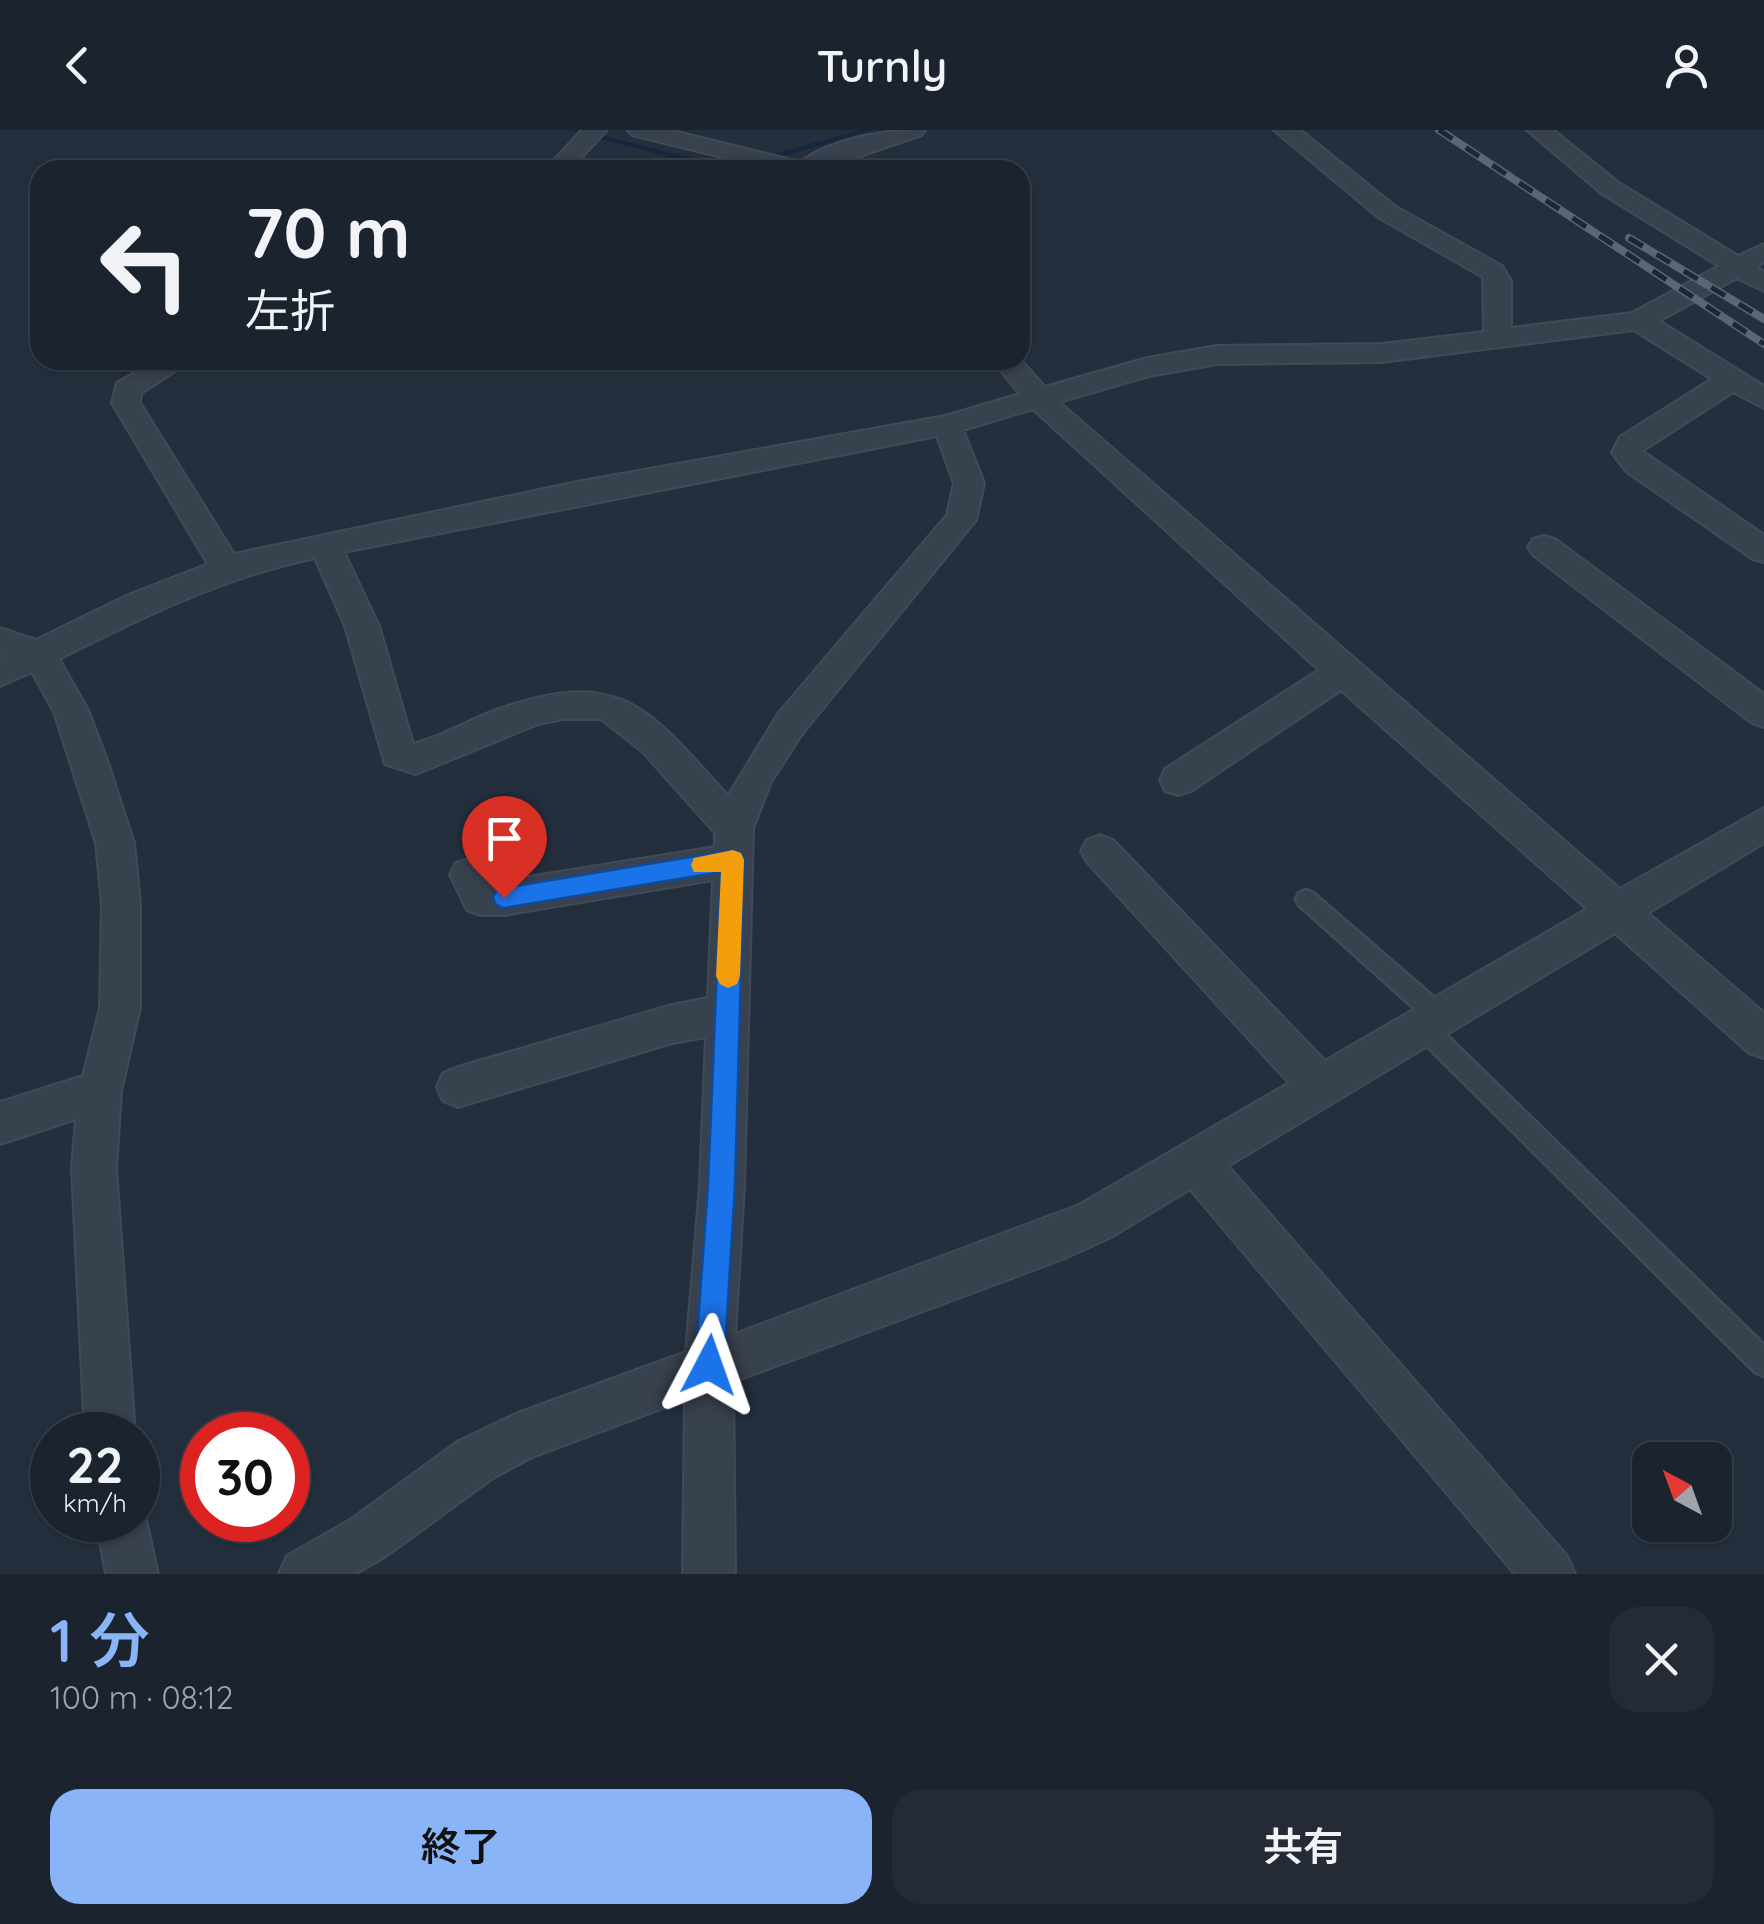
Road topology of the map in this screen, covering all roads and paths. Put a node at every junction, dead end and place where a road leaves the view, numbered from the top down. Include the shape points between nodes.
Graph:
1 (640, 130) edge
2 (913, 130) edge
3 (1286, 130) edge
4 (1538, 130) edge
5 (590, 135) edge
6 (566, 160) edge
7 (759, 160) edge
8 (819, 160) edge
9 (1764, 252) edge
10 (1737, 266) junction
11 (1764, 283) edge
12 (1639, 321) junction
13 (1497, 338) junction
14 (160, 370) edge
15 (1014, 370) edge
16 (1733, 379) junction
17 (1040, 400) junction
18 (1764, 400) edge
19 (946, 425) junction
20 (325, 544) junction
21 (1544, 547) dead end
22 (1764, 551) edge
23 (226, 567) junction
24 (0, 642) edge
25 (39, 654) junction
26 (1343, 672) junction
27 (0, 673) edge
28 (1764, 713) edge
29 (1178, 780) dead end
30 (1764, 824) edge
31 (734, 844) junction
32 (1100, 851) dead end
33 (469, 876) dead end
34 (1306, 899) dead end
35 (1618, 912) junction
36 (727, 1014) junction
37 (1430, 1020) junction
38 (1764, 1039) edge
39 (458, 1087) dead end
40 (1322, 1088) junction
41 (100, 1091) junction
42 (0, 1123) edge
43 (1195, 1162) junction
44 (1764, 1363) edge
45 (709, 1365) junction
46 (109, 1412) edge
47 (125, 1542) edge
48 (132, 1574) edge
49 (305, 1574) edge
50 (709, 1574) edge
51 (1549, 1574) edge

1 - 7 street
2 - 8 street
3 - 13 street via 1387,212 1493,272
4 - 10 street via 1610,188
5 - 6 street
9 - 10 street
10 - 11 street
10 - 12 street
12 - 13 street
12 - 16 street
13 - 17 street via 1382,353 1217,355 1148,367
14 - 23 street via 127,389 126,404
15 - 17 street
16 - 18 street
16 - 22 street via 1630,444 1627,453
17 - 19 street
17 - 26 street
19 - 20 street
19 - 31 street via 971,481 961,520 756,774
20 - 23 street
20 - 31 street via 362,626 398,754 416,759 569,703 606,706 631,720
21 - 28 street
23 - 25 street
24 - 25 street
25 - 27 street
25 - 41 street via 71,710 115,842 120,1008
26 - 29 street
26 - 35 street
30 - 35 street
31 - 33 street via 504,898 480,898
31 - 36 street
32 - 40 street
34 - 37 lane
35 - 37 street
35 - 38 street
36 - 39 street
36 - 45 street
37 - 40 street
37 - 44 lane
40 - 43 street
41 - 42 street
41 - 46 street via 94,1169
43 - 45 street via 1049,1242
43 - 51 street
45 - 49 street via 474,1460 368,1538
45 - 50 street
47 - 48 street

